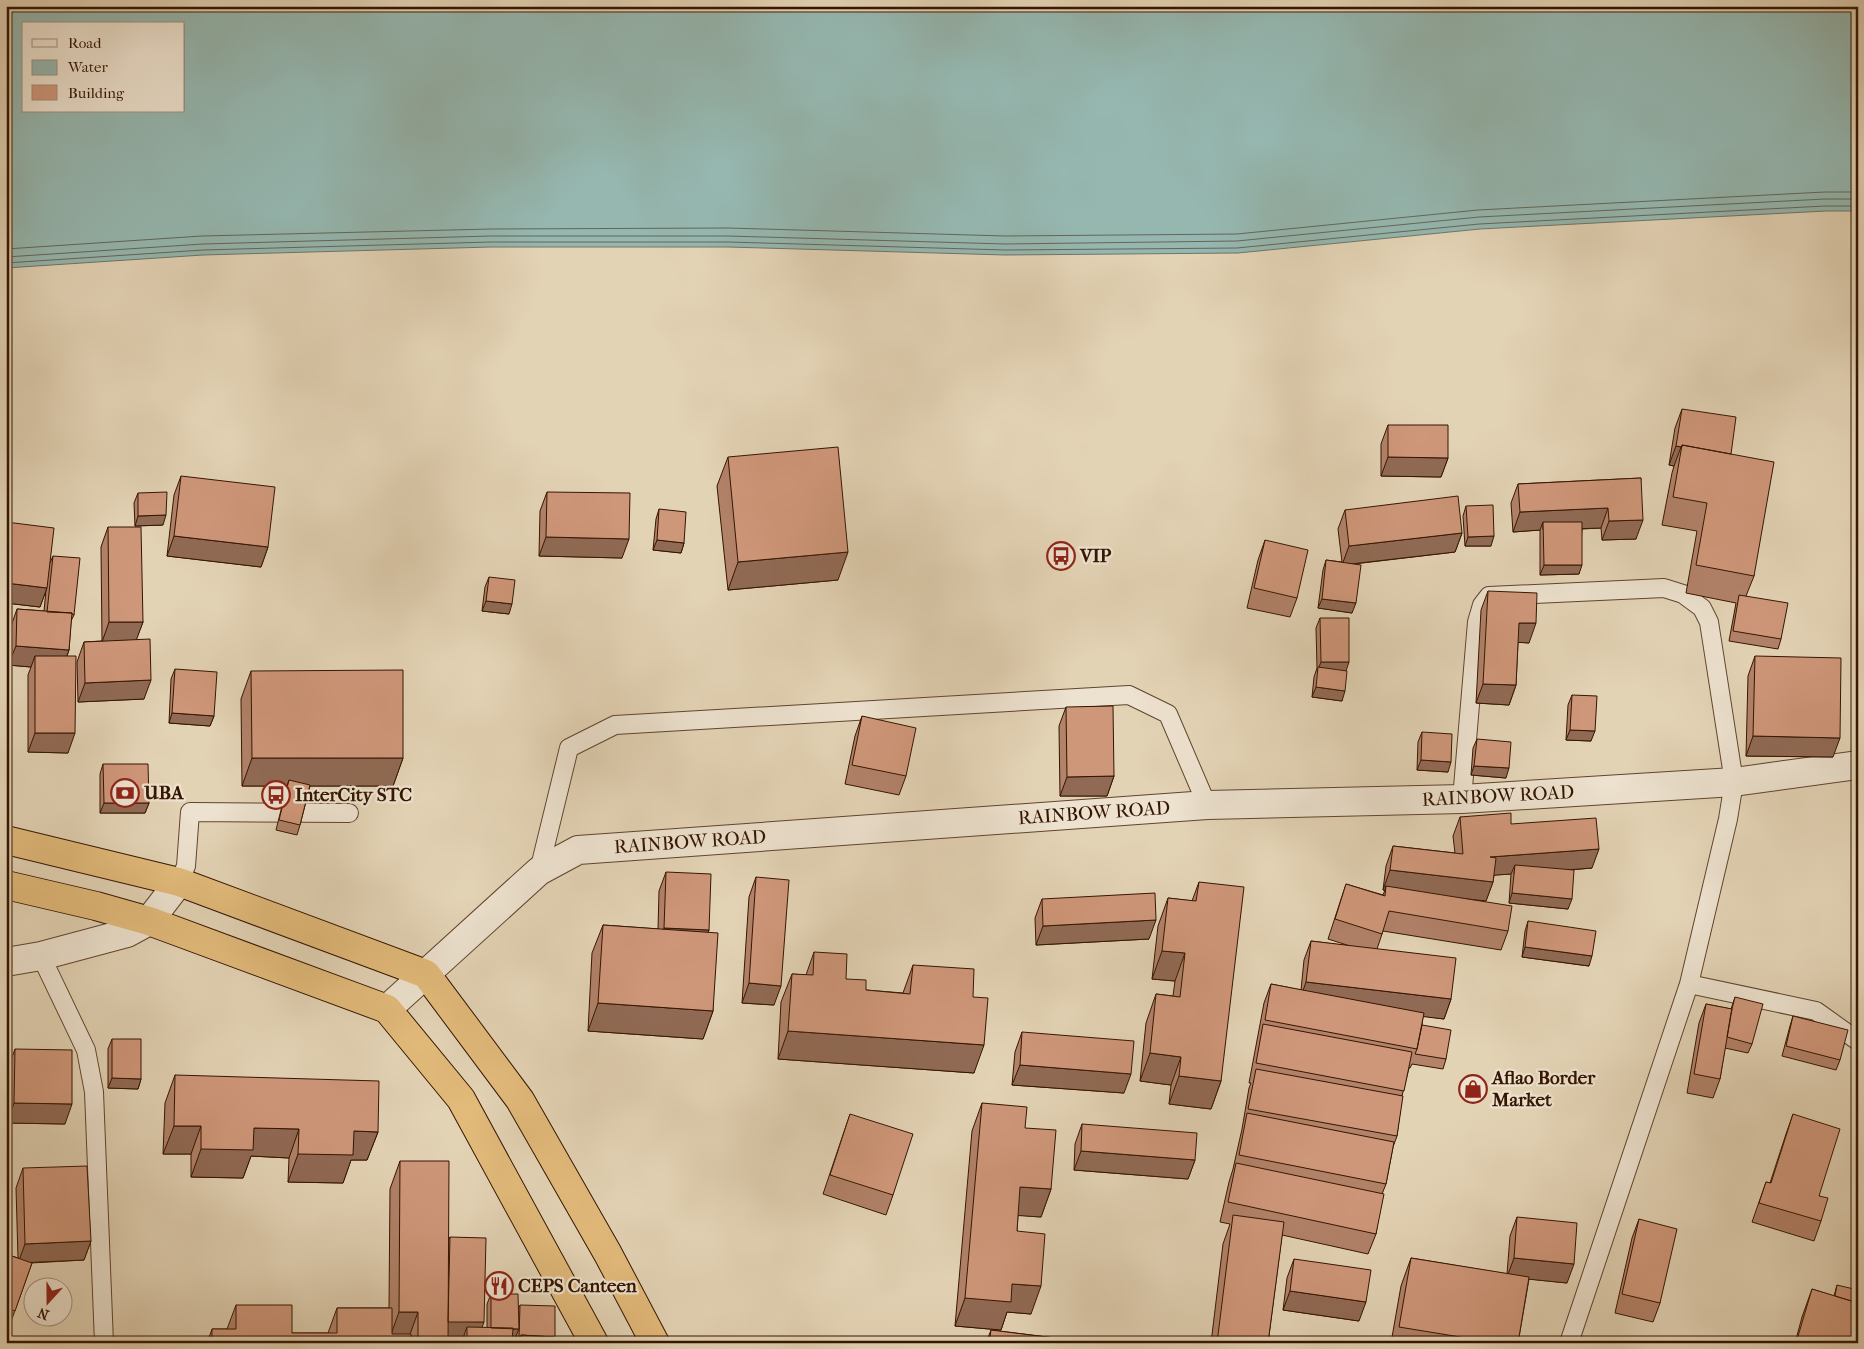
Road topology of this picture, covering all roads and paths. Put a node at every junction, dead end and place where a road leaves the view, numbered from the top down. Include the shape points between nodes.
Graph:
1 (1858, 766) edge
2 (1734, 782) junction
3 (1462, 800) junction
4 (1207, 805) junction
5 (349, 813) dead end
6 (6, 840) edge
7 (539, 871) junction
8 (179, 882) junction
9 (6, 885) edge
10 (150, 921) junction
11 (40, 956) junction
12 (6, 962) edge
13 (426, 974) junction
14 (1690, 984) junction
15 (387, 1009) junction
16 (1858, 1041) edge
17 (104, 1343) edge
18 (594, 1343) edge
19 (655, 1343) edge
20 (1569, 1343) edge

1 - 2 street, RAINBOW ROAD
2 - 3 street, RAINBOW ROAD
2 - 3 lane via 1709,622 1702,608 1683,594 1664,588 1489,596 1482,605 1477,622
2 - 14 lane
3 - 4 street, RAINBOW ROAD
4 - 7 street, RAINBOW ROAD via 578,850
4 - 7 lane via 1168,714 1129,695 615,725 569,748
5 - 8 lane via 190,812 186,866
6 - 8 highway
7 - 13 street, RAINBOW ROAD
8 - 10 street
8 - 13 highway
9 - 10 highway
10 - 11 street via 127,933
10 - 15 highway
11 - 12 street
11 - 17 lane via 86,1050 94,1092
13 - 15 street, RAINBOW ROAD
13 - 19 highway via 520,1100
14 - 16 lane via 1816,1011
14 - 20 lane
15 - 18 highway via 461,1099

